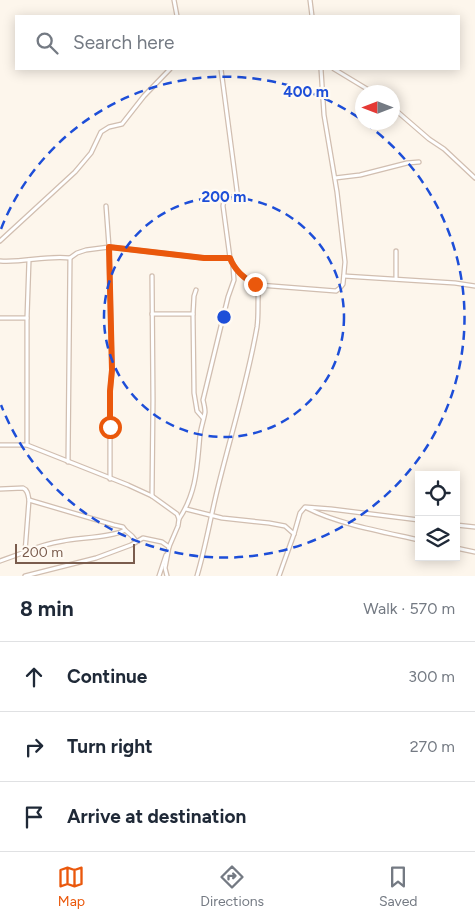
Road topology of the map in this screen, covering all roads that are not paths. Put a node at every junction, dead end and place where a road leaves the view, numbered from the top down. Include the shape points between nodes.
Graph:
1 (174, 0) edge
2 (310, 0) edge
3 (177, 15) edge
4 (312, 15) edge
5 (169, 70) edge
6 (221, 70) edge
7 (321, 70) edge
8 (336, 70) edge
9 (360, 85) edge
10 (400, 113) edge
11 (419, 162) dead end
12 (335, 178) junction
13 (475, 178) edge
14 (106, 206) dead end
15 (0, 241) edge
16 (109, 247) junction
17 (396, 251) dead end
18 (70, 258) junction
19 (230, 258) junction
20 (29, 260) junction
21 (0, 261) edge
22 (233, 266) junction
23 (152, 276) dead end
24 (344, 276) junction
25 (396, 278) junction
26 (259, 285) junction
27 (475, 286) edge
28 (196, 290) dead end
29 (152, 314) junction
30 (193, 314) junction
31 (0, 318) edge
32 (26, 318) junction
33 (203, 418) junction
34 (0, 445) edge
35 (27, 445) junction
36 (68, 462) junction
37 (110, 479) junction
38 (0, 489) edge
39 (152, 496) junction
40 (29, 500) junction
41 (305, 507) junction
42 (186, 508) junction
43 (211, 515) junction
44 (179, 519) junction
45 (415, 520) edge
46 (460, 525) edge
47 (475, 527) edge
48 (125, 530) junction
49 (294, 534) junction
50 (415, 539) edge
51 (136, 542) junction
52 (169, 547) junction
53 (460, 549) edge
54 (25, 552) junction
55 (475, 552) edge
56 (0, 561) edge
57 (25, 576) edge
58 (159, 576) edge
59 (167, 576) edge
60 (197, 576) edge
61 (279, 576) edge

1 - 3 street
2 - 4 street
5 - 15 street via 122,124 101,132 91,153 75,172
6 - 19 street via 237,195 224,200 223,206
7 - 12 street via 324,114
8 - 9 street
10 - 13 street
11 - 12 street
12 - 24 street
14 - 16 street
16 - 18 street via 86,250
16 - 19 street
16 - 37 street
17 - 25 street
18 - 20 street
18 - 36 street
19 - 22 street
20 - 21 street
20 - 32 street
22 - 26 street via 250,282
22 - 33 street via 234,280 203,400
23 - 29 street
24 - 25 street
24 - 26 street via 341,287 336,291
25 - 27 street
26 - 43 street via 257,324
28 - 30 street
29 - 30 street
29 - 39 street
30 - 33 street via 194,393 196,411
31 - 32 street
32 - 35 street
33 - 42 street via 192,495
34 - 35 street
35 - 36 street
36 - 37 street
37 - 39 street
38 - 40 street via 23,488
39 - 44 street via 177,514
40 - 48 street
40 - 54 street
41 - 45 street
41 - 49 street
41 - 50 street via 324,516
42 - 43 street
42 - 44 street
43 - 49 street via 285,526
43 - 60 street
44 - 52 street
46 - 47 street
48 - 51 street
48 - 54 street via 62,541
49 - 61 street
51 - 52 street via 143,538 151,539
51 - 57 street via 96,558
52 - 58 street
52 - 59 street via 165,568
53 - 55 street
54 - 56 street

